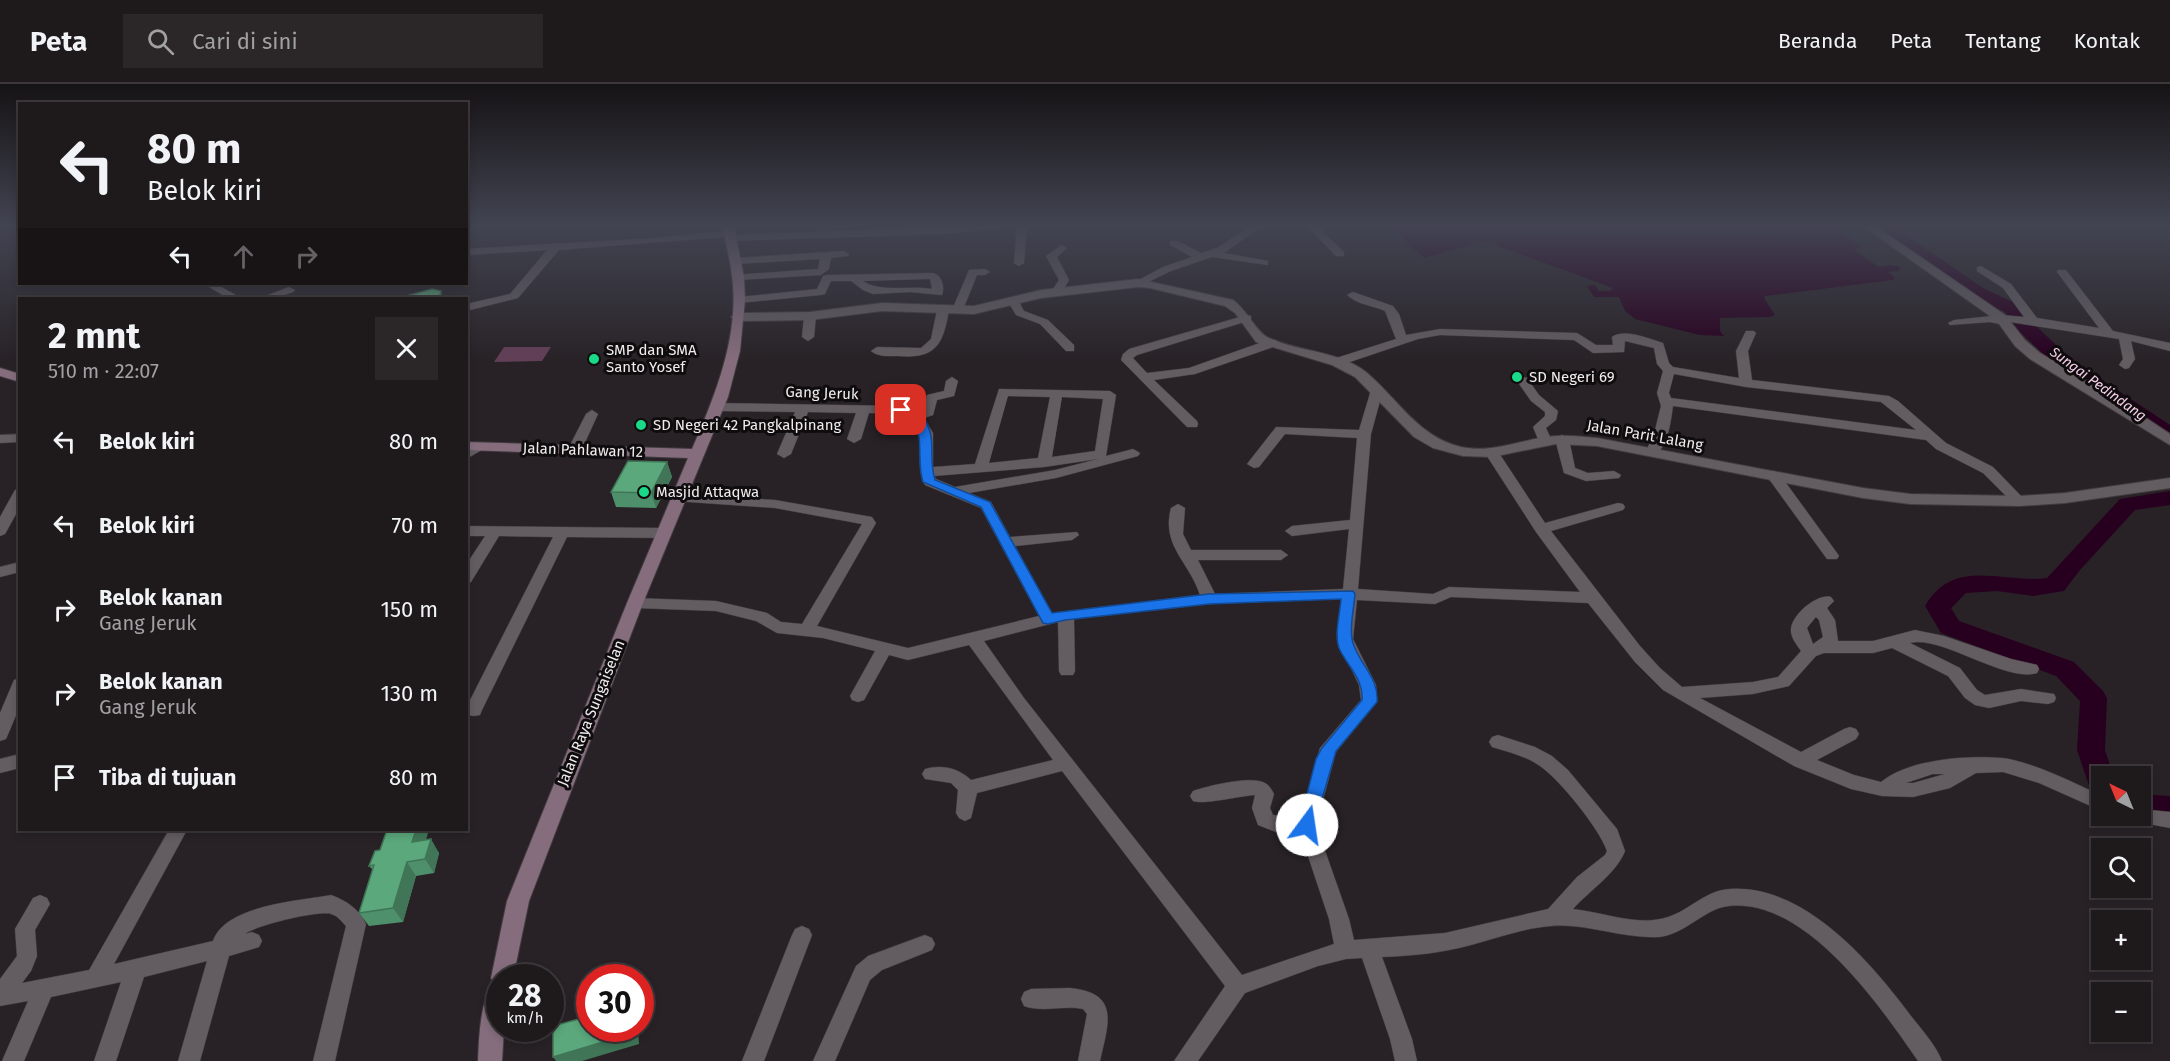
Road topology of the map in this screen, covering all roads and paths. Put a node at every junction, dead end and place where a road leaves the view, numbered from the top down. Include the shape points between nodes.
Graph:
1 (535, 272) edge
2 (737, 272) edge
3 (813, 272) edge
4 (985, 272) dead end
5 (1060, 272) edge
6 (1161, 272) edge
7 (1940, 272) edge
8 (1985, 272) edge
9 (2062, 272) dead end
10 (771, 274) joint
11 (738, 277) junction
12 (853, 277) junction
13 (1137, 283) junction
14 (211, 285) edge
15 (289, 290) dead end
16 (1057, 292) junction
17 (1353, 295) dead end
18 (233, 297) edge
19 (270, 297) edge
20 (739, 300) junction
21 (1013, 300) junction
22 (468, 308) edge
23 (950, 310) junction
24 (810, 316) junction
25 (737, 317) junction
26 (1247, 318) junction
27 (2016, 320) junction
28 (1954, 323) dead end
29 (2108, 332) junction
30 (1750, 333) dead end
31 (2124, 335) junction
32 (808, 337) dead end
33 (1402, 340) junction
34 (1272, 344) junction
35 (2170, 347) edge
36 (1070, 348) dead end
37 (877, 351) dead end
38 (1337, 362) junction
39 (2125, 365) dead end
40 (1669, 370) junction
41 (0, 372) edge
42 (18, 377) edge
43 (1145, 377) junction
44 (952, 381) dead end
45 (1523, 381) dead end
46 (1746, 383) junction
47 (1377, 390) junction
48 (1057, 393) junction
49 (1667, 401) junction
50 (717, 407) junction
51 (803, 408) junction
52 (863, 411) junction
53 (592, 414) dead end
54 (917, 416) junction
55 (1192, 424) dead end
56 (1364, 434) junction
57 (1929, 436) junction
58 (18, 438) edge
59 (854, 439) dead end
60 (1562, 439) junction
61 (0, 440) edge
62 (1545, 441) junction
63 (2170, 441) edge
64 (473, 446) edge
65 (575, 449) junction
66 (1653, 451) junction
67 (1133, 453) dead end
68 (1492, 453) junction
69 (699, 454) junction
70 (784, 454) dead end
71 (1044, 463) junction
72 (1254, 464) dead end
73 (981, 468) junction
74 (926, 472) junction
75 (1614, 475) dead end
76 (1773, 475) junction
77 (2170, 483) edge
78 (953, 491) junction
79 (18, 498) edge
80 (679, 498) junction
81 (2019, 501) junction
82 (1618, 507) dead end
83 (1178, 508) dead end
84 (1357, 524) junction
85 (1541, 529) junction
86 (0, 531) edge
87 (468, 531) edge
88 (495, 531) junction
89 (1292, 531) dead end
90 (562, 533) junction
91 (664, 533) junction
92 (1072, 535) dead end
93 (1005, 542) junction
94 (1185, 555) junction
95 (1281, 555) dead end
96 (1832, 556) dead end
97 (18, 568) edge
98 (0, 572) edge
99 (468, 575) edge
100 (1348, 594) junction
101 (1592, 598) junction
102 (1209, 599) junction
103 (635, 603) junction
104 (1065, 615) junction
105 (1048, 619) junction
106 (807, 630) junction
107 (974, 638) junction
108 (1895, 642) junction
109 (885, 648) junction
110 (1816, 649) junction
111 (2031, 669) dead end
112 (1067, 671) dead end
113 (18, 689) edge
114 (1679, 693) junction
115 (858, 696) dead end
116 (2048, 698) dead end
117 (474, 710) dead end
118 (0, 734) edge
119 (1850, 734) dead end
120 (1498, 742) dead end
121 (1800, 760) junction
122 (18, 762) edge
123 (1067, 763) junction
124 (0, 766) edge
125 (932, 774) dead end
126 (968, 789) junction
127 (1199, 796) dead end
128 (2091, 799) edge
129 (965, 813) dead end
130 (2151, 817) edge
131 (2170, 820) edge
132 (1307, 825) junction
133 (177, 831) edge
134 (39, 903) dead end
135 (1553, 917) junction
136 (802, 935) dead end
137 (252, 941) dead end
138 (925, 944) dead end
139 (1368, 948) junction
140 (220, 950) junction
141 (1346, 950) junction
142 (505, 964) edge
143 (136, 969) junction
144 (95, 978) junction
145 (1238, 986) junction
146 (44, 989) junction
147 (0, 996) edge
148 (1031, 999) dead end
149 (491, 1042) edge
150 (13, 1061) edge
151 (105, 1061) edge
152 (189, 1061) edge
153 (324, 1061) edge
154 (490, 1061) edge
155 (753, 1061) edge
156 (824, 1061) edge
157 (1089, 1061) edge
158 (1185, 1061) edge
159 (1406, 1061) edge
160 (1931, 1061) edge

1 - 22 street via 514,296
2 - 11 main road, Jalan Raya Sungaiselan
3 - 10 street
4 - 23 street via 973,272
5 - 16 street via 1064,280
6 - 13 street
7 - 27 street
8 - 27 street via 2007,286
9 - 29 street
10 - 11 street
11 - 20 main road, Jalan Raya Sungaiselan
12 - 12 street via 930,275 937,281 938,293 912,289 876,292 863,289
12 - 20 street via 827,278 821,292
13 - 16 street, Jalan Parit Lalang
13 - 26 street, Jalan Parit Lalang via 1222,300
14 - 18 street
15 - 19 street
16 - 21 street, Jalan Parit Lalang
17 - 33 street via 1389,307 1396,315
20 - 25 main road, Jalan Raya Sungaiselan
21 - 23 street, Jalan Parit Lalang via 982,309
21 - 36 street via 1022,315 1044,322
23 - 24 street, Jalan Parit Lalang via 882,307
23 - 37 street via 940,335 929,349 914,354
24 - 25 street, Jalan Parit Lalang
24 - 32 street
25 - 50 main road, Jalan Raya Sungaiselan via 734,351
26 - 34 street, Jalan Parit Lalang via 1257,335
26 - 43 street via 1129,354 1127,360
27 - 28 street
27 - 29 street
27 - 63 street via 2020,343 2035,356
29 - 31 street
30 - 46 street via 1742,351
31 - 35 street
31 - 39 street via 2129,359
33 - 38 street
33 - 40 street via 1440,332 1477,332 1577,337 1593,349 1617,350 1621,347 1617,337 1621,337 1658,345 1663,364
34 - 38 street, Jalan Parit Lalang
34 - 43 street via 1191,371
38 - 47 street, Jalan Parit Lalang via 1360,374
40 - 46 street
40 - 49 street via 1663,393
41 - 42 main road
43 - 55 street
44 - 54 street via 950,393 931,398 928,412
45 - 62 street via 1535,398 1552,411 1551,417 1539,427
46 - 57 street via 1878,397 1894,404
47 - 56 street
47 - 68 street, Jalan Parit Lalang via 1426,439 1450,450
48 - 71 street
48 - 71 street via 1110,395 1101,454
48 - 73 street via 1003,392
49 - 57 street
49 - 66 street
50 - 51 street, Gang Jeruk
50 - 69 main road, Jalan Raya Sungaiselan
51 - 52 street, Gang Jeruk
51 - 70 street
52 - 54 street, Gang Jeruk via 901,410
52 - 59 street
53 - 65 street
54 - 74 street via 926,434
56 - 72 street via 1281,430
56 - 84 street
57 - 81 street via 1988,470
58 - 61 street
60 - 62 street, Jalan Parit Lalang
60 - 66 street, Jalan Parit Lalang
60 - 75 street via 1569,470 1586,477
62 - 68 street, Jalan Parit Lalang
64 - 65 main road, Jalan Pahlawan 12
65 - 69 main road, Jalan Pahlawan 12
66 - 76 street, Jalan Parit Lalang
67 - 78 street via 1035,478
68 - 85 street
69 - 80 main road, Jalan Raya Sungaiselan
71 - 73 street
73 - 74 street
74 - 78 street via 930,482
76 - 81 street, Jalan Parit Lalang via 1910,499
76 - 96 street
77 - 81 street, Jalan Parit Lalang
78 - 93 street via 986,505
79 - 86 street
80 - 91 main road, Jalan Raya Sungaiselan
80 - 106 street via 776,504 841,513 869,522
82 - 85 street
83 - 94 street via 1175,530
84 - 89 street
84 - 100 street
85 - 101 street
87 - 88 street
88 - 90 street
88 - 99 street
90 - 91 street
90 - 117 street
91 - 103 main road, Jalan Raya Sungaiselan
92 - 93 street
93 - 105 street
94 - 95 street
94 - 102 street via 1203,579
97 - 98 street
100 - 101 street via 1436,599 1449,592
100 - 102 street
100 - 132 street via 1345,639 1366,679 1369,702 1329,748
101 - 114 street via 1644,662
102 - 104 street
103 - 106 street via 716,606 761,617 777,627
103 - 142 main road, Jalan Raya Sungaiselan via 518,901
104 - 105 street
104 - 112 street
105 - 107 street
106 - 109 street
107 - 109 street via 908,654
107 - 123 street
108 - 110 street via 1873,647
108 - 111 street via 1915,636 1933,639
108 - 116 street via 1954,672 1971,694 1982,701 2021,695
109 - 115 street
110 - 110 street via 1831,639 1823,604 1806,614 1798,627 1799,638
110 - 114 street via 1783,682
113 - 118 street
114 - 121 street
119 - 121 street
120 - 135 street via 1529,752 1562,775 1615,844 1612,860
121 - 128 street via 1843,780 1873,788 1912,789 1953,780 1973,766 2003,765
122 - 124 street
123 - 126 street
123 - 145 street
125 - 126 street via 956,776
126 - 129 street
127 - 132 street via 1259,788 1265,794 1261,808 1265,820
130 - 131 street
132 - 141 street via 1340,919
133 - 144 street
134 - 147 street via 25,929 24,964
135 - 139 street via 1444,942
135 - 160 street via 1646,928 1670,926 1729,897 1758,898 1785,908 1856,962
136 - 155 street
137 - 140 street
138 - 156 street via 874,963 863,973
139 - 141 street
139 - 159 street
140 - 143 street
140 - 152 street
140 - 153 street via 224,938 244,923 264,915 331,904 346,912 356,924
141 - 145 street
143 - 144 street
143 - 151 street
144 - 146 street
145 - 158 street
146 - 147 street
146 - 150 street
148 - 157 street via 1085,998 1094,1003 1098,1012
149 - 154 main road

